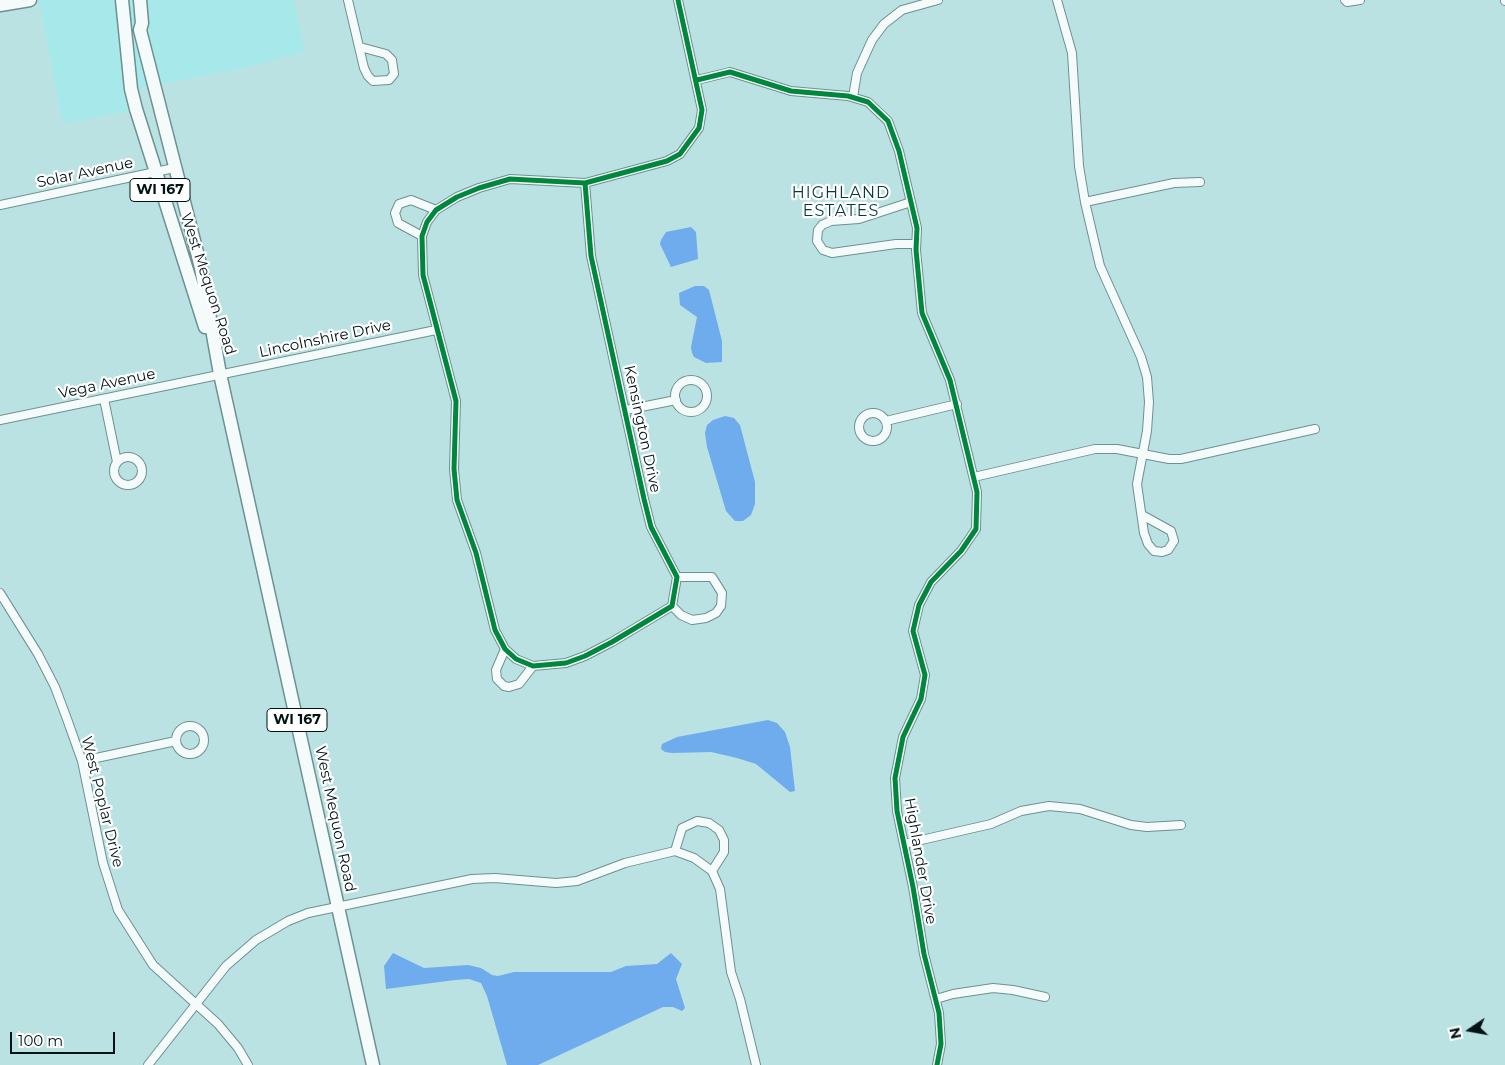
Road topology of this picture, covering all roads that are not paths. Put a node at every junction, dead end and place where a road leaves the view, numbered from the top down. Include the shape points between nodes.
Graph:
1 (30, 0) edge
2 (116, 0) edge
3 (122, 0) edge
4 (133, 0) edge
5 (140, 0) edge
6 (146, 0) edge
7 (348, 0) edge
8 (678, 0) edge
9 (938, 0) edge
10 (1057, 0) edge
11 (1344, 0) edge
12 (1360, 0) edge
13 (0, 6) edge
14 (123, 14) junction
15 (141, 14) junction
16 (140, 30) junction
17 (126, 33) junction
18 (360, 47) junction
19 (697, 80) junction
20 (853, 97) junction
21 (174, 168) junction
22 (155, 173) junction
23 (1200, 182) dead end
24 (584, 183) junction
25 (912, 202) junction
26 (1085, 202) junction
27 (0, 205) edge
28 (436, 210) junction
29 (422, 236) junction
30 (916, 244) junction
31 (436, 330) junction
32 (220, 374) junction
33 (104, 399) junction
34 (676, 400) junction
35 (957, 404) junction
36 (626, 410) junction
37 (0, 420) edge
38 (886, 422) dead end
39 (1315, 429) dead end
40 (1141, 454) junction
41 (117, 462) dead end
42 (974, 477) junction
43 (1142, 515) junction
44 (677, 577) junction
45 (0, 593) edge
46 (672, 606) junction
47 (505, 649) junction
48 (533, 666) junction
49 (176, 741) dead end
50 (82, 761) junction
51 (1182, 825) dead end
52 (904, 844) junction
53 (675, 851) junction
54 (712, 870) junction
55 (338, 906) junction
56 (1045, 997) dead end
57 (936, 999) junction
58 (196, 1005) junction
59 (148, 1065) edge
60 (248, 1065) edge
61 (373, 1065) edge
62 (756, 1065) edge
63 (937, 1065) edge

1 - 13 main road
2 - 14 main road
3 - 14 main road, West Mequon Road / WI 167
4 - 16 main road
5 - 15 main road, West Mequon Road / WI 167
6 - 15 main road
7 - 18 street
8 - 19 street
9 - 20 street via 902,10 884,24 872,40 858,73
10 - 26 street via 1072,53 1079,166
11 - 12 street
14 - 17 main road, West Mequon Road / WI 167
15 - 16 main road, West Mequon Road / WI 167
16 - 17 main road
16 - 21 main road, West Mequon Road / WI 167
17 - 22 main road, West Mequon Road / WI 167 via 131,89
18 - 18 street via 368,76 373,81 389,80 394,74 392,60 386,54
19 - 20 street, Highlander Drive via 730,72 790,91
19 - 24 street via 702,110 699,128 680,154 666,161
20 - 25 street, Highlander Drive via 868,102 888,121
21 - 22 street, Solar Avenue
21 - 32 main road, West Mequon Road / WI 167 via 201,268
22 - 27 street, Solar Avenue
22 - 32 main road, West Mequon Road / WI 167
23 - 26 street via 1174,182
24 - 28 street via 510,179 457,197
24 - 36 street, Kensington Drive via 591,256
25 - 30 street, Highlander Drive via 917,228
25 - 30 street via 859,219 831,221 818,230 817,241 823,250 832,253
26 - 40 street via 1100,266 1141,357 1146,377 1149,402
28 - 29 street
28 - 29 street via 411,200 399,204 395,213 398,223
29 - 31 street via 423,275
30 - 35 street, Highlander Drive via 922,313
31 - 32 street, Lincolnshire Drive
31 - 47 street via 456,401 454,469 457,500 476,553 495,630
32 - 33 street, Vega Avenue
32 - 55 main road, West Mequon Road / WI 167
33 - 37 street, Vega Avenue
33 - 41 street
34 - 34 street via 681,409 691,412 704,405 706,394 702,385 688,381 679,386
34 - 36 street
35 - 38 street
35 - 42 street, Highlander Drive
36 - 44 street, Kensington Drive via 650,527
39 - 40 street via 1181,459
40 - 42 street via 1117,449 1095,450
40 - 43 street via 1136,484
42 - 52 street, Highlander Drive via 976,529 961,551 931,582 919,605 913,631 925,675 921,699 903,737 895,778 896,811
43 - 43 street via 1144,533 1151,548 1158,552 1168,550 1174,540 1171,531
44 - 46 street
44 - 46 street via 712,577 722,593 721,606 706,618 692,620
45 - 50 street, West Poplar Drive via 17,617 55,687
46 - 48 street via 612,642 566,663
47 - 48 street via 516,659
47 - 48 street via 496,670 497,679 504,686 509,688 519,684
49 - 50 street
50 - 58 street, West Poplar Drive via 103,863 118,910 154,965
51 - 52 street via 1131,825 1080,809 1049,806 1022,811 991,824
52 - 57 street, Highlander Drive via 924,954
53 - 54 street
53 - 54 street via 682,828 697,821 709,823 719,830 724,840 724,852
53 - 55 street via 625,862 577,881 472,879
54 - 62 street via 720,889 731,972
55 - 58 street via 308,913 256,940 226,966
55 - 61 main road, West Mequon Road / WI 167
56 - 57 street via 993,988
57 - 63 street, Highlander Drive via 942,1044
58 - 59 street
58 - 60 street, West Poplar Drive via 238,1048

